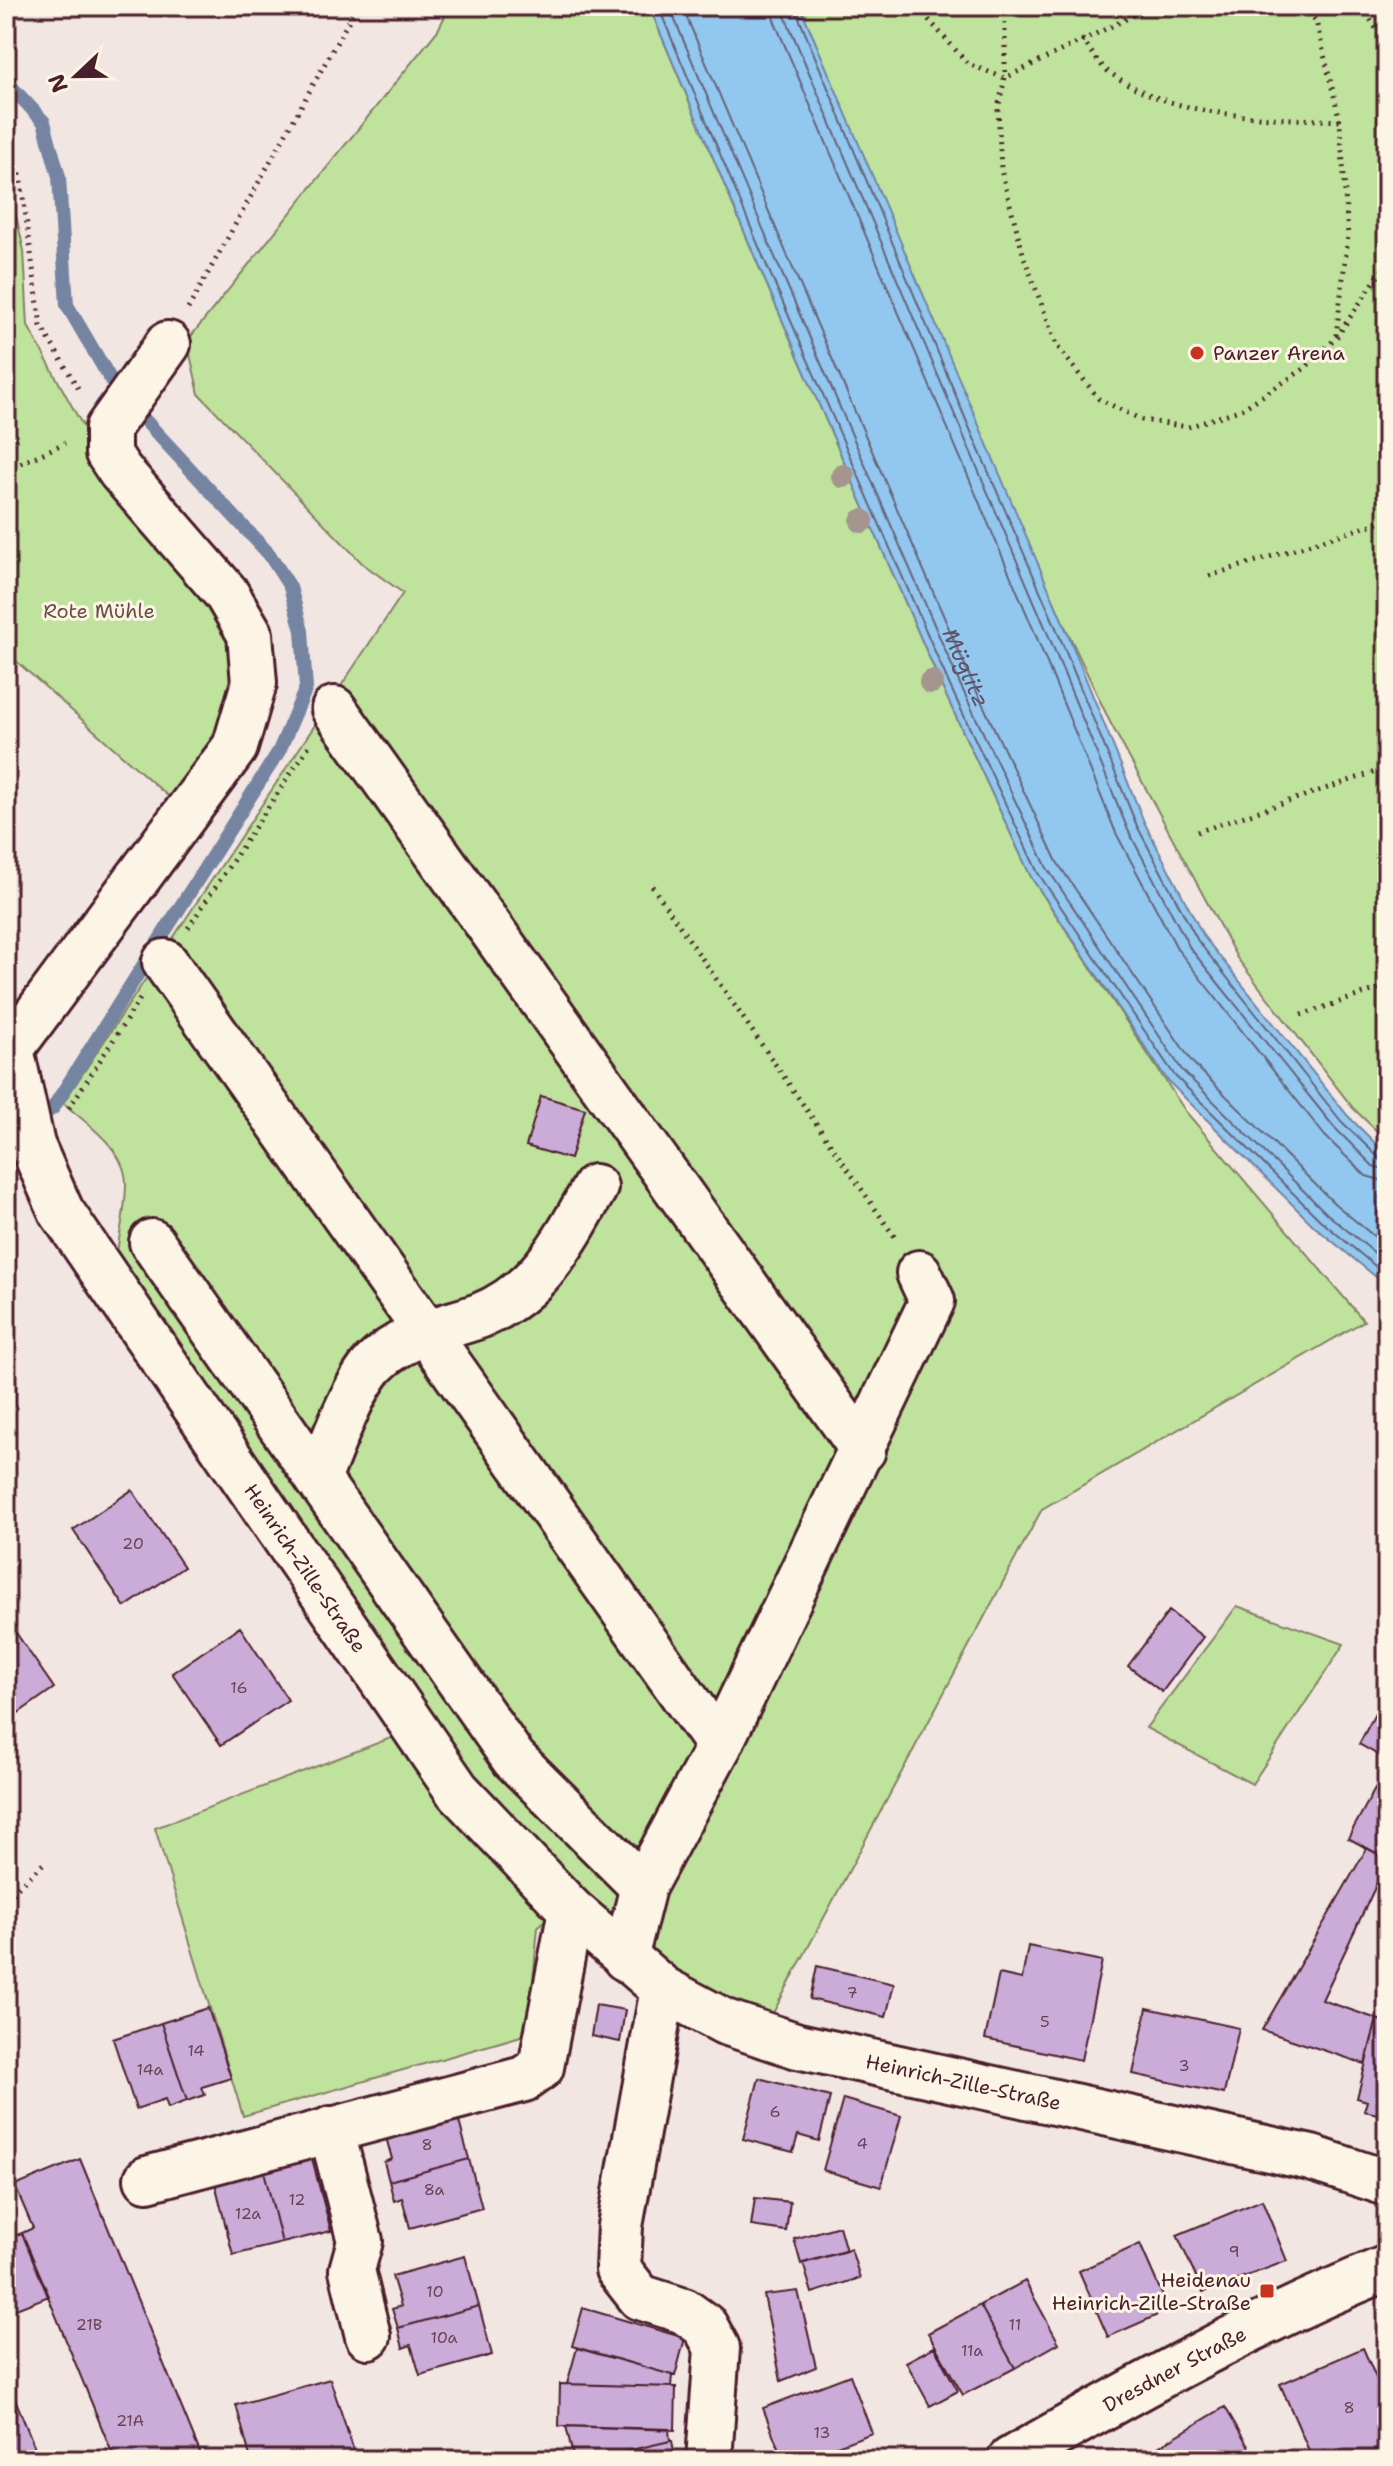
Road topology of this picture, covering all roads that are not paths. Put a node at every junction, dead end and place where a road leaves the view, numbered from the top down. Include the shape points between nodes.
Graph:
1 (168, 344) road end
2 (334, 709) dead end
3 (165, 962) dead end
4 (595, 1187) dead end
5 (152, 1242) dead end
6 (919, 1273) road end
7 (427, 1331) junction
8 (863, 1450) junction
9 (318, 1479) junction
10 (719, 1746) junction
11 (643, 1887) junction
12 (571, 1910) junction
13 (625, 1958) junction
14 (663, 1989) junction
15 (331, 2129) junction
16 (147, 2179) dead end
17 (1387, 2183) edge
18 (1387, 2268) edge
19 (368, 2336) dead end
20 (709, 2460) edge
21 (1010, 2460) edge

1 - 12 street, Heinrich-Zille-Straße via 108,428 108,453 226,593 250,634 254,683 235,747 11,1049 32,1145 61,1211 457,1790
2 - 8 street
3 - 7 street
4 - 7 street via 542,1274 481,1315
5 - 9 street
6 - 8 street via 932,1301
7 - 9 street via 373,1365 346,1411
7 - 10 street
8 - 10 street
9 - 11 street via 514,1759
10 - 11 street
11 - 13 street
12 - 13 street, Heinrich-Zille-Straße
12 - 15 street via 541,2067 524,2079
13 - 14 street, Heinrich-Zille-Straße
14 - 17 street, Heinrich-Zille-Straße via 725,2022 798,2046 1311,2158
14 - 20 street via 620,2226 618,2269 640,2297 684,2311 705,2326 717,2348
15 - 16 street
15 - 19 street via 360,2241 352,2270
18 - 21 street, Dresdner Straße via 1310,2299 1168,2371

